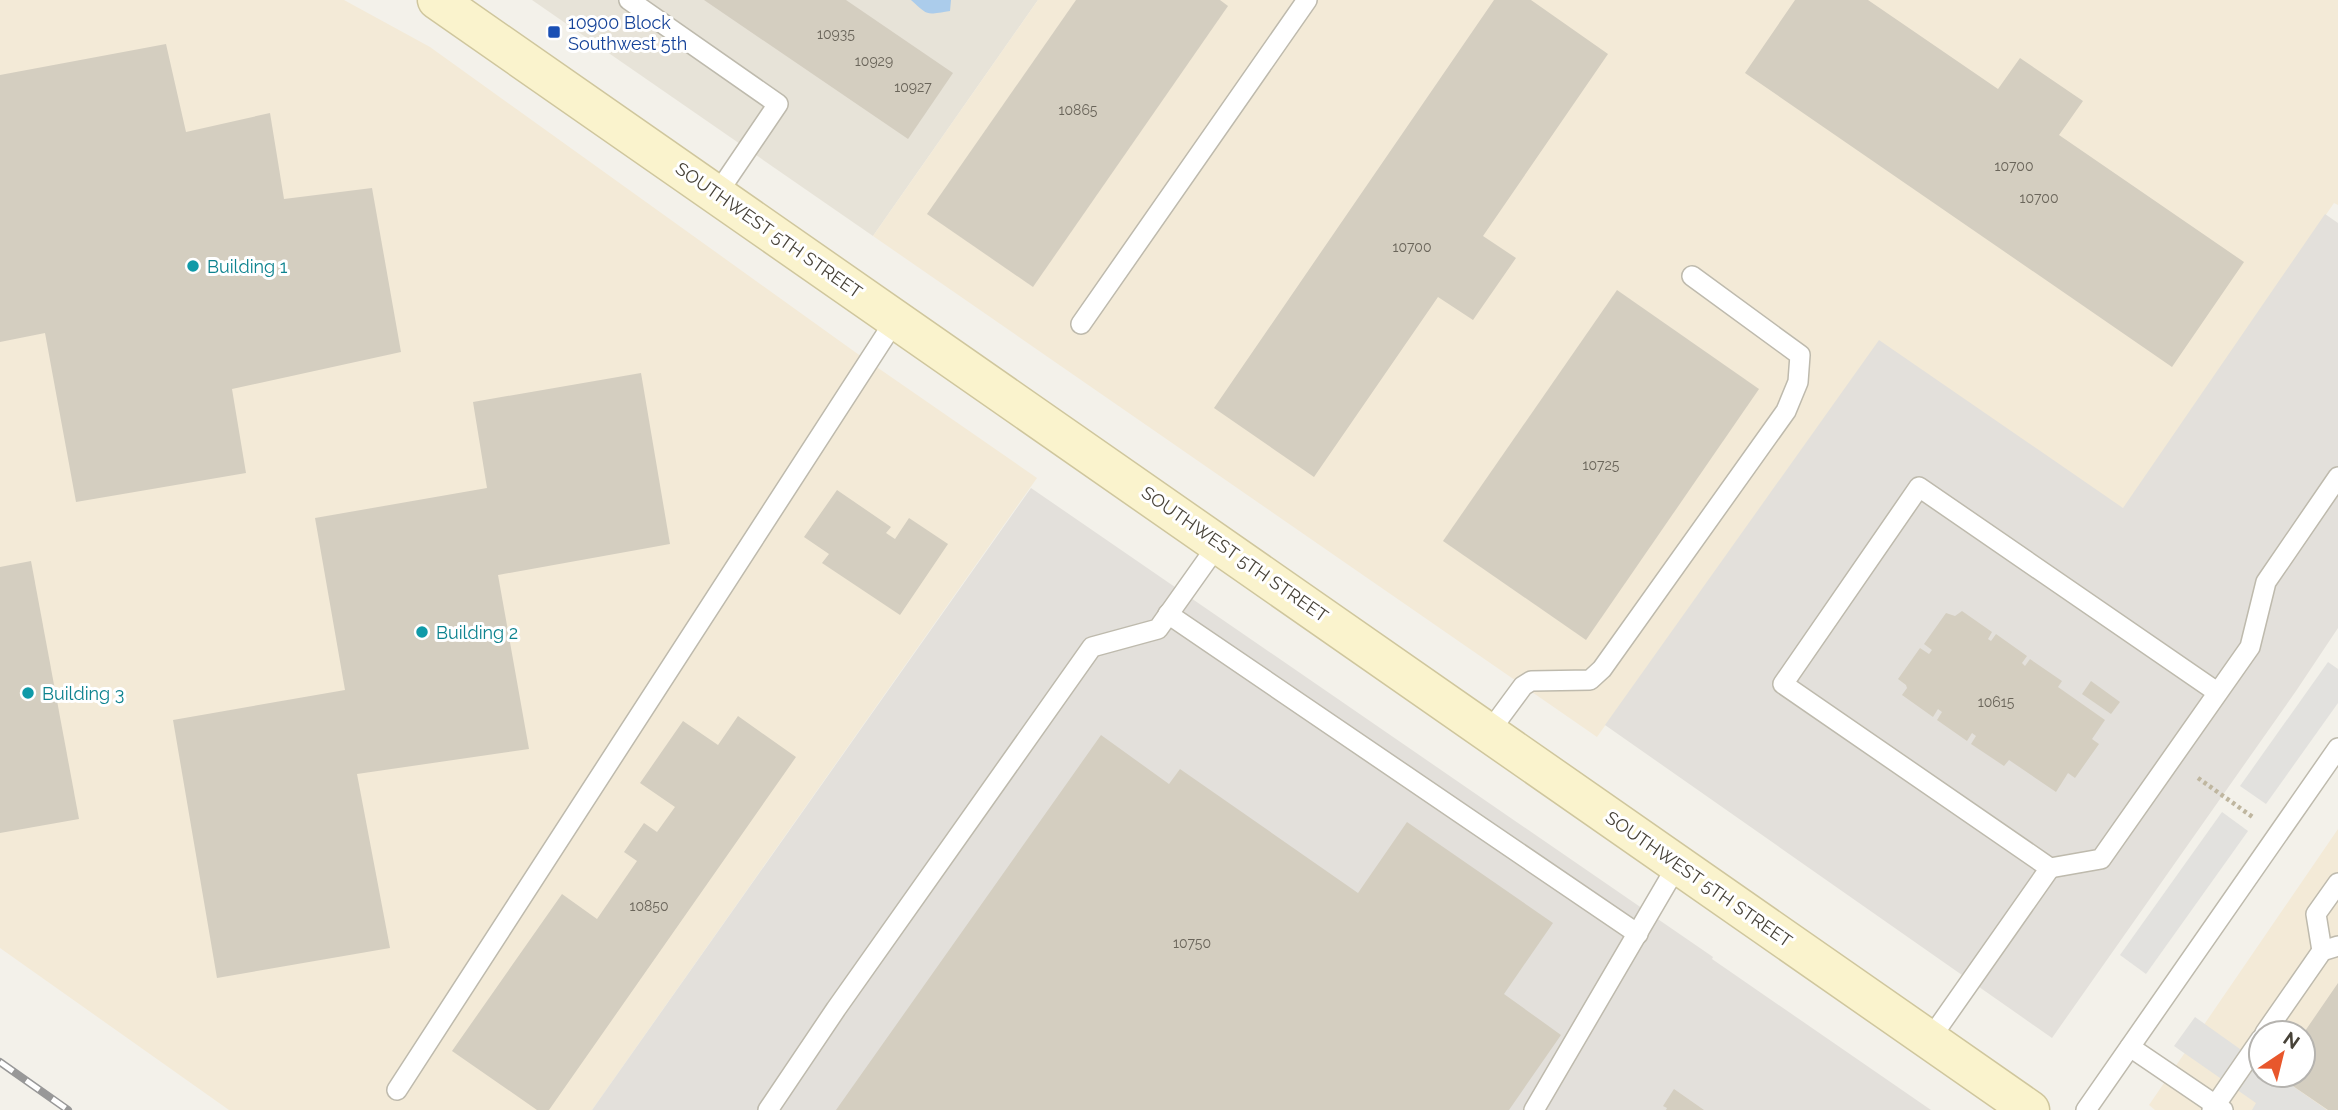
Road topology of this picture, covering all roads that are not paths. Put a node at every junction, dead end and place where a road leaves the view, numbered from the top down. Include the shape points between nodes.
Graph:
1 (437, 0) edge
2 (629, 0) edge
3 (1307, 0) edge
4 (717, 194) junction
5 (1692, 276) dead end
6 (896, 319) junction
7 (1081, 324) dead end
8 (2338, 477) edge
9 (1219, 543) junction
10 (1168, 614) junction
11 (2217, 692) junction
12 (1489, 732) junction
13 (2338, 748) edge
14 (1678, 864) junction
15 (2050, 867) junction
16 (2338, 883) edge
17 (1638, 934) junction
18 (2330, 949) edge
19 (2276, 1019) edge
20 (1930, 1040) junction
21 (2130, 1046) junction
22 (2247, 1061) edge
23 (397, 1090) dead end
24 (2217, 1108) edge
25 (768, 1110) edge
26 (1534, 1110) edge
27 (2030, 1110) edge
28 (2087, 1110) edge

1 - 4 street, SOUTHWEST 5TH STREET
2 - 4 lane via 778,104
3 - 7 lane
4 - 6 street, SOUTHWEST 5TH STREET
5 - 12 lane via 1800,355 1798,382 1786,411 1602,668 1590,680 1531,681
6 - 9 street, SOUTHWEST 5TH STREET
6 - 23 lane
8 - 11 lane via 2266,582 2250,647
9 - 10 lane
9 - 12 street, SOUTHWEST 5TH STREET
10 - 17 lane
10 - 25 lane via 1158,629 1092,647
11 - 15 lane via 2101,859
11 - 15 lane via 1919,487 1783,684
12 - 14 street, SOUTHWEST 5TH STREET
13 - 21 lane
14 - 17 lane
14 - 20 street, SOUTHWEST 5TH STREET
15 - 20 lane
16 - 18 lane via 2316,914
17 - 26 lane
18 - 19 lane
20 - 27 street, SOUTHWEST 5TH STREET
21 - 24 lane
21 - 28 lane
22 - 24 lane

